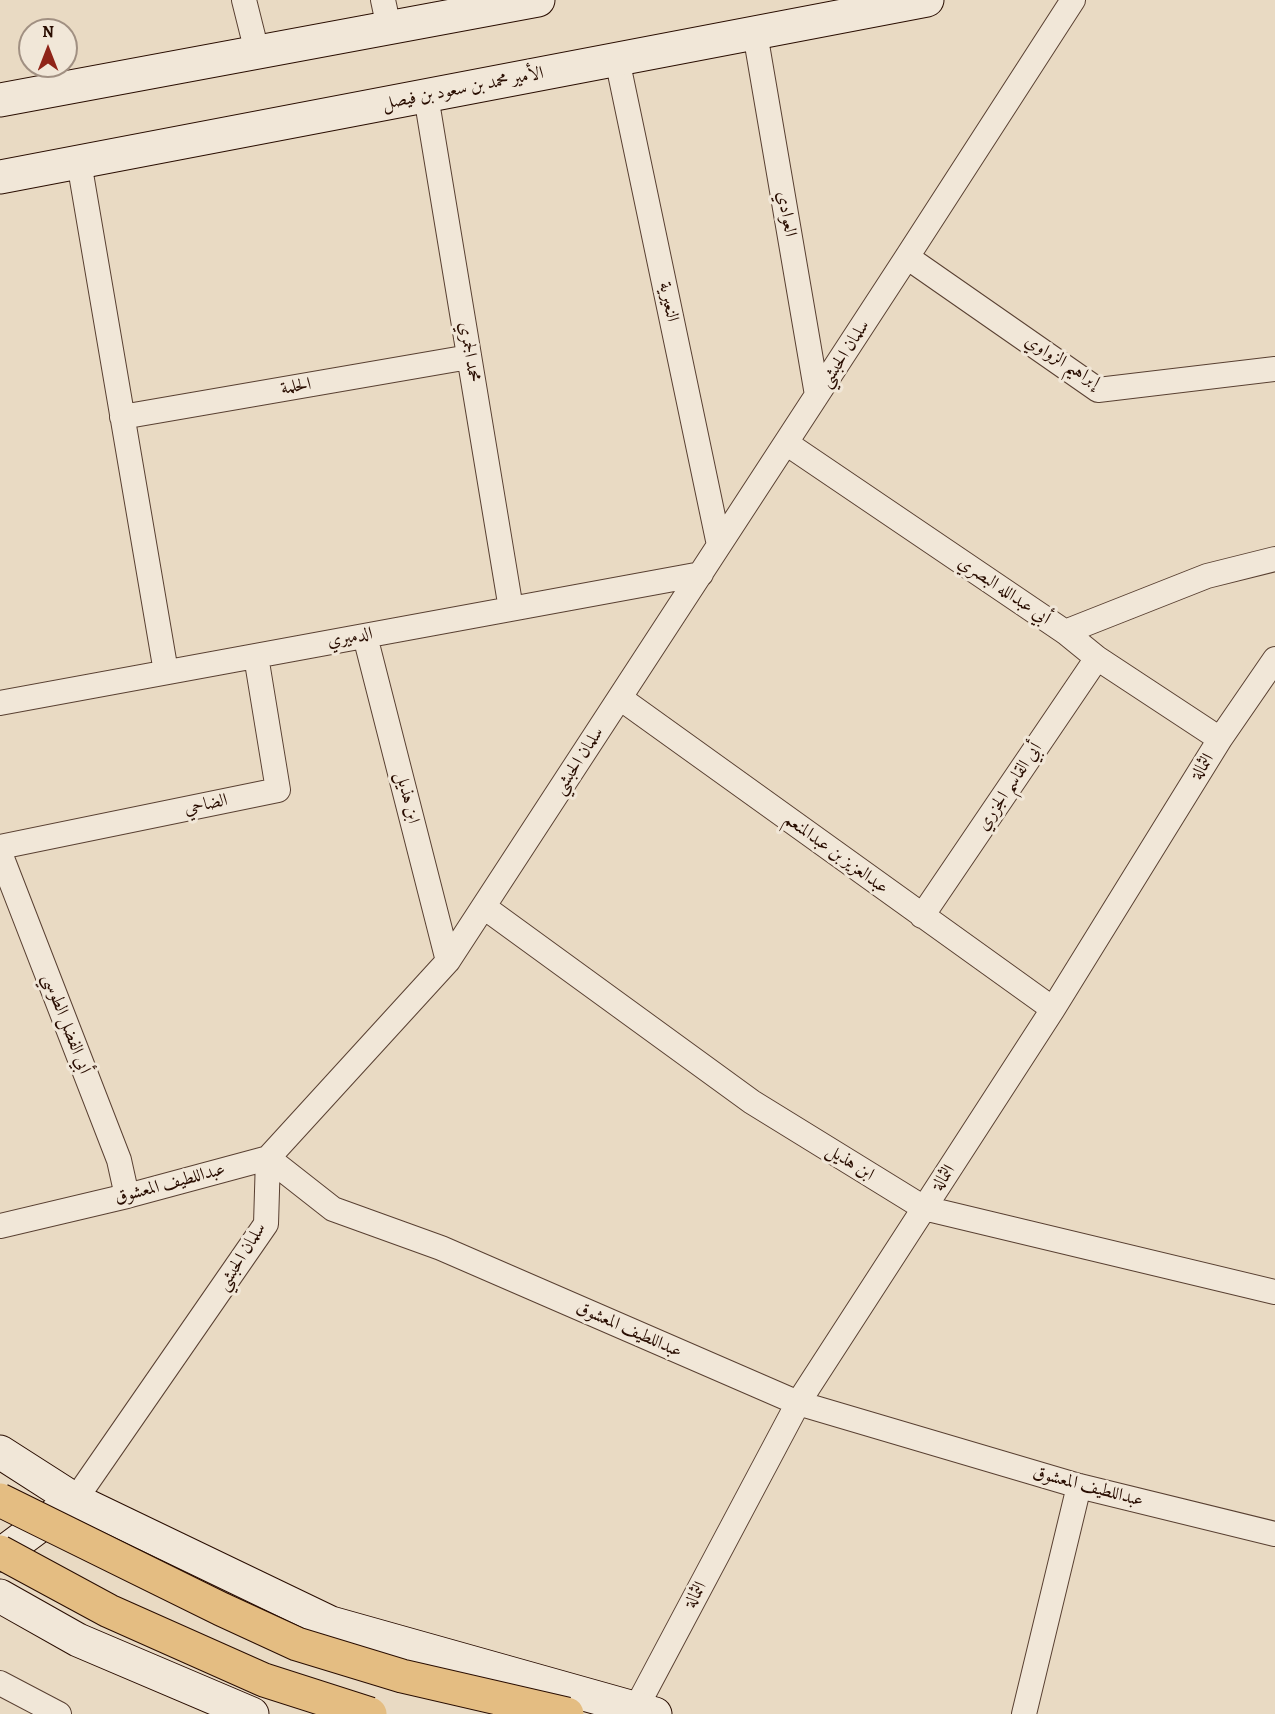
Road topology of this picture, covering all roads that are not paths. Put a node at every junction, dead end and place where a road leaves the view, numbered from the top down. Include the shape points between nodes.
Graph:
1 (244, 0) edge
2 (927, 0) edge
3 (1073, 0) edge
4 (532, 1) edge
5 (386, 14) edge
6 (755, 33) junction
7 (257, 52) junction
8 (617, 59) junction
9 (426, 96) junction
10 (0, 100) edge
11 (79, 162) junction
12 (0, 177) edge
13 (908, 257) junction
14 (469, 357) junction
15 (1275, 369) edge
16 (818, 395) junction
17 (122, 417) junction
18 (786, 443) junction
19 (719, 545) junction
20 (1275, 559) edge
21 (701, 574) junction
22 (511, 609) junction
23 (1065, 632) junction
24 (365, 636) junction
25 (256, 656) junction
26 (1097, 658) junction
27 (1275, 659) edge
28 (166, 672) junction
29 (620, 698) junction
30 (0, 703) edge
31 (1220, 739) junction
32 (0, 847) edge
33 (0, 853) edge
34 (484, 907) junction
35 (922, 916) junction
36 (448, 961) junction
37 (1053, 1009) junction
38 (268, 1158) junction
39 (127, 1196) junction
40 (924, 1208) junction
41 (0, 1226) edge
42 (1275, 1292) edge
43 (798, 1403) junction
44 (0, 1452) edge
45 (1079, 1486) junction
46 (0, 1500) edge
47 (75, 1500) junction
48 (1275, 1534) edge
49 (0, 1553) edge
50 (0, 1596) edge
51 (0, 1683) edge
52 (645, 1712) edge
53 (59, 1714) edge
54 (252, 1714) edge
55 (370, 1714) edge
56 (567, 1714) edge
57 (1024, 1714) edge

1 - 7 street
2 - 6 street, الأمير محمد بن سعود بن فيصل
3 - 13 street, سلمان الحبشي
4 - 5 street
5 - 7 street
6 - 8 street, الأمير محمد بن سعود بن فيصل
6 - 16 street, العوادي
7 - 10 street
8 - 9 street, الأمير محمد بن سعود بن فيصل
8 - 19 street, النعيرية
9 - 11 street, الأمير محمد بن سعود بن فيصل
9 - 14 street, محمد الجمري
11 - 12 street, الأمير محمد بن سعود بن فيصل
11 - 17 street
13 - 15 street, إبراهيم الزواوي via 1098,390
13 - 16 street, سلمان الحبشي
14 - 17 street, الحلمة
14 - 22 street, محمد الجمري
16 - 18 street, سلمان الحبشي
17 - 28 street
18 - 19 street, سلمان الحبشي
18 - 23 street, أبي عبدالله البصري
19 - 21 street, سلمان الحبشي
20 - 23 street via 1206,576
21 - 22 street, الدميري
21 - 29 street, سلمان الحبشي
22 - 24 street, الدميري
23 - 26 street, أبي عبدالله البصري
24 - 25 street, الدميري
24 - 36 street, ابن هذيل
25 - 28 street, الدميري
25 - 32 street, الضاحي via 278,790
26 - 31 street, أبي عبدالله البصري
26 - 35 street, أبي القاسم الجزري
27 - 31 street, الثمالة
28 - 30 street, الدميري
29 - 34 street, سلمان الحبشي
29 - 35 street, عبدالعزيز بن عبدالمنعم
31 - 37 street, الثمالة
33 - 39 street, أبي الفضل الطوسي via 119,1160
34 - 36 street, سلمان الحبشي
34 - 40 street, ابن هذيل via 752,1102
35 - 37 street, عبدالعزيز بن عبدالمنعم
36 - 38 street, سلمان الحبشي
37 - 40 street, الثمالة
38 - 39 street, عبداللطيف المعشوق
38 - 43 street, عبداللطيف المعشوق via 333,1209 441,1248
38 - 47 street, سلمان الحبشي via 266,1224
39 - 41 street, عبداللطيف المعشوق
40 - 42 street, ابن هذيل
40 - 43 street, الثمالة
43 - 45 street, عبداللطيف المعشوق
43 - 52 street, الثمالة
44 - 47 street
45 - 48 street, عبداللطيف المعشوق
45 - 57 street
46 - 56 highway, bridge via 297,1644 402,1676
47 - 49 street
47 - 52 street via 331,1623
49 - 55 highway, bridge via 109,1611 254,1675
50 - 54 street via 78,1640
51 - 53 street

